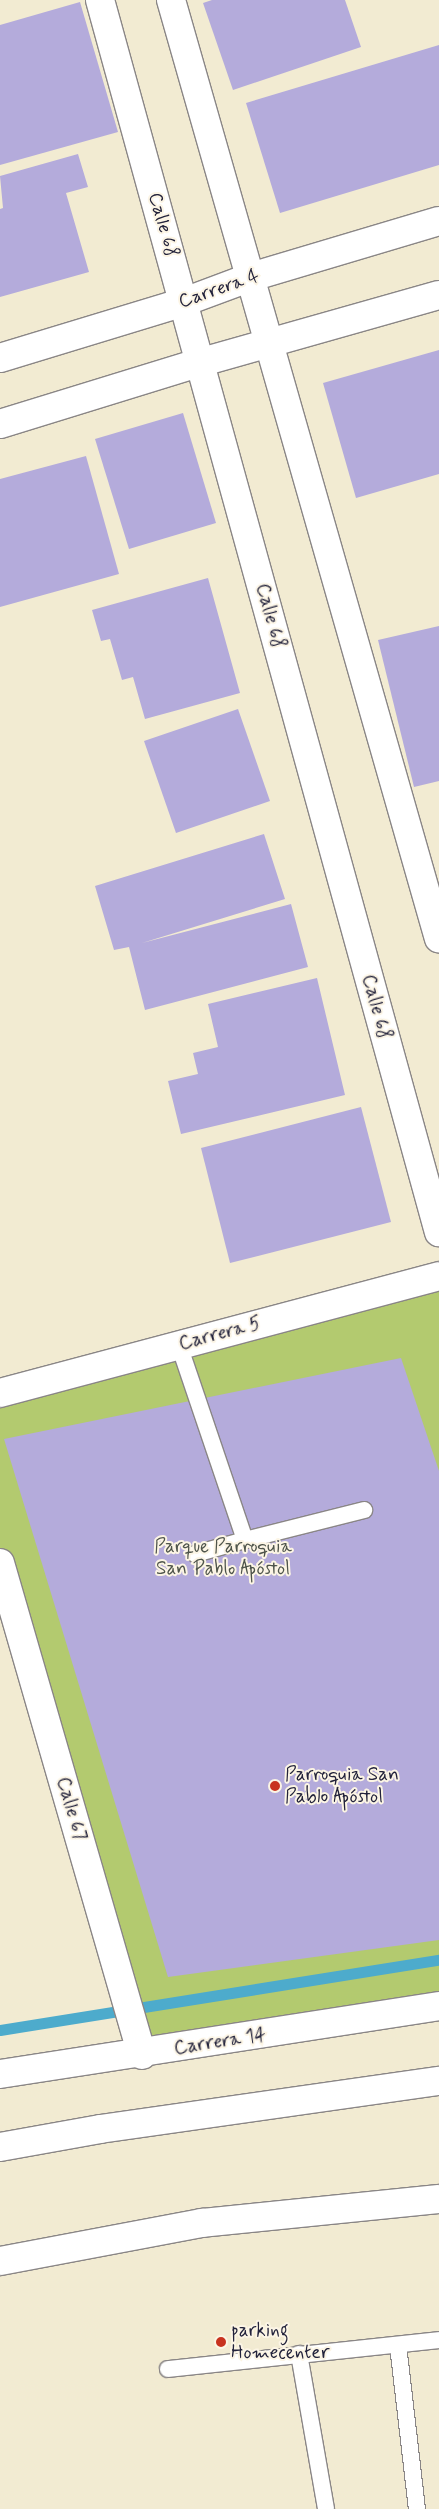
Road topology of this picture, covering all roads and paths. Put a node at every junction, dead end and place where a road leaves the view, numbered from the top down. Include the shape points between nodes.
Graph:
1 (100, 0) edge
2 (171, 0) edge
3 (439, 221) edge
4 (251, 277) junction
5 (439, 295) edge
6 (184, 302) junction
7 (269, 342) junction
8 (0, 358) edge
9 (202, 362) junction
10 (0, 424) edge
11 (439, 940) edge
12 (439, 1232) edge
13 (439, 1276) edge
14 (179, 1345) junction
15 (0, 1393) edge
16 (364, 1510) dead end
17 (245, 1540) junction
18 (194, 1554) dead end
19 (0, 1563) edge
20 (439, 2006) edge
21 (142, 2054) junction
22 (0, 2074) edge
23 (439, 2081) edge
24 (0, 2147) edge
25 (439, 2199) edge
26 (0, 2261) edge
27 (439, 2340) edge
28 (398, 2346) junction
29 (299, 2354) junction
30 (168, 2369) dead end
31 (326, 2509) edge
32 (417, 2509) edge

1 - 6 street, Calle 68
2 - 4 street
3 - 4 street, Carrera 4
4 - 6 street, Carrera 4
4 - 7 street
5 - 7 street
6 - 8 street, Carrera 4
6 - 9 street, Calle 68
7 - 9 street
7 - 11 street
9 - 10 street
9 - 12 street, Calle 68
13 - 14 street, Carrera 5
14 - 15 street, Carrera 5
14 - 17 lane
16 - 17 lane
17 - 18 lane
19 - 21 street, Calle 67
20 - 21 street, Carrera 14
21 - 22 street, Carrera 14
23 - 24 street via 100,2129
25 - 26 street via 202,2223
27 - 28 lane
28 - 29 lane
28 - 32 lane
29 - 30 lane
29 - 31 lane

